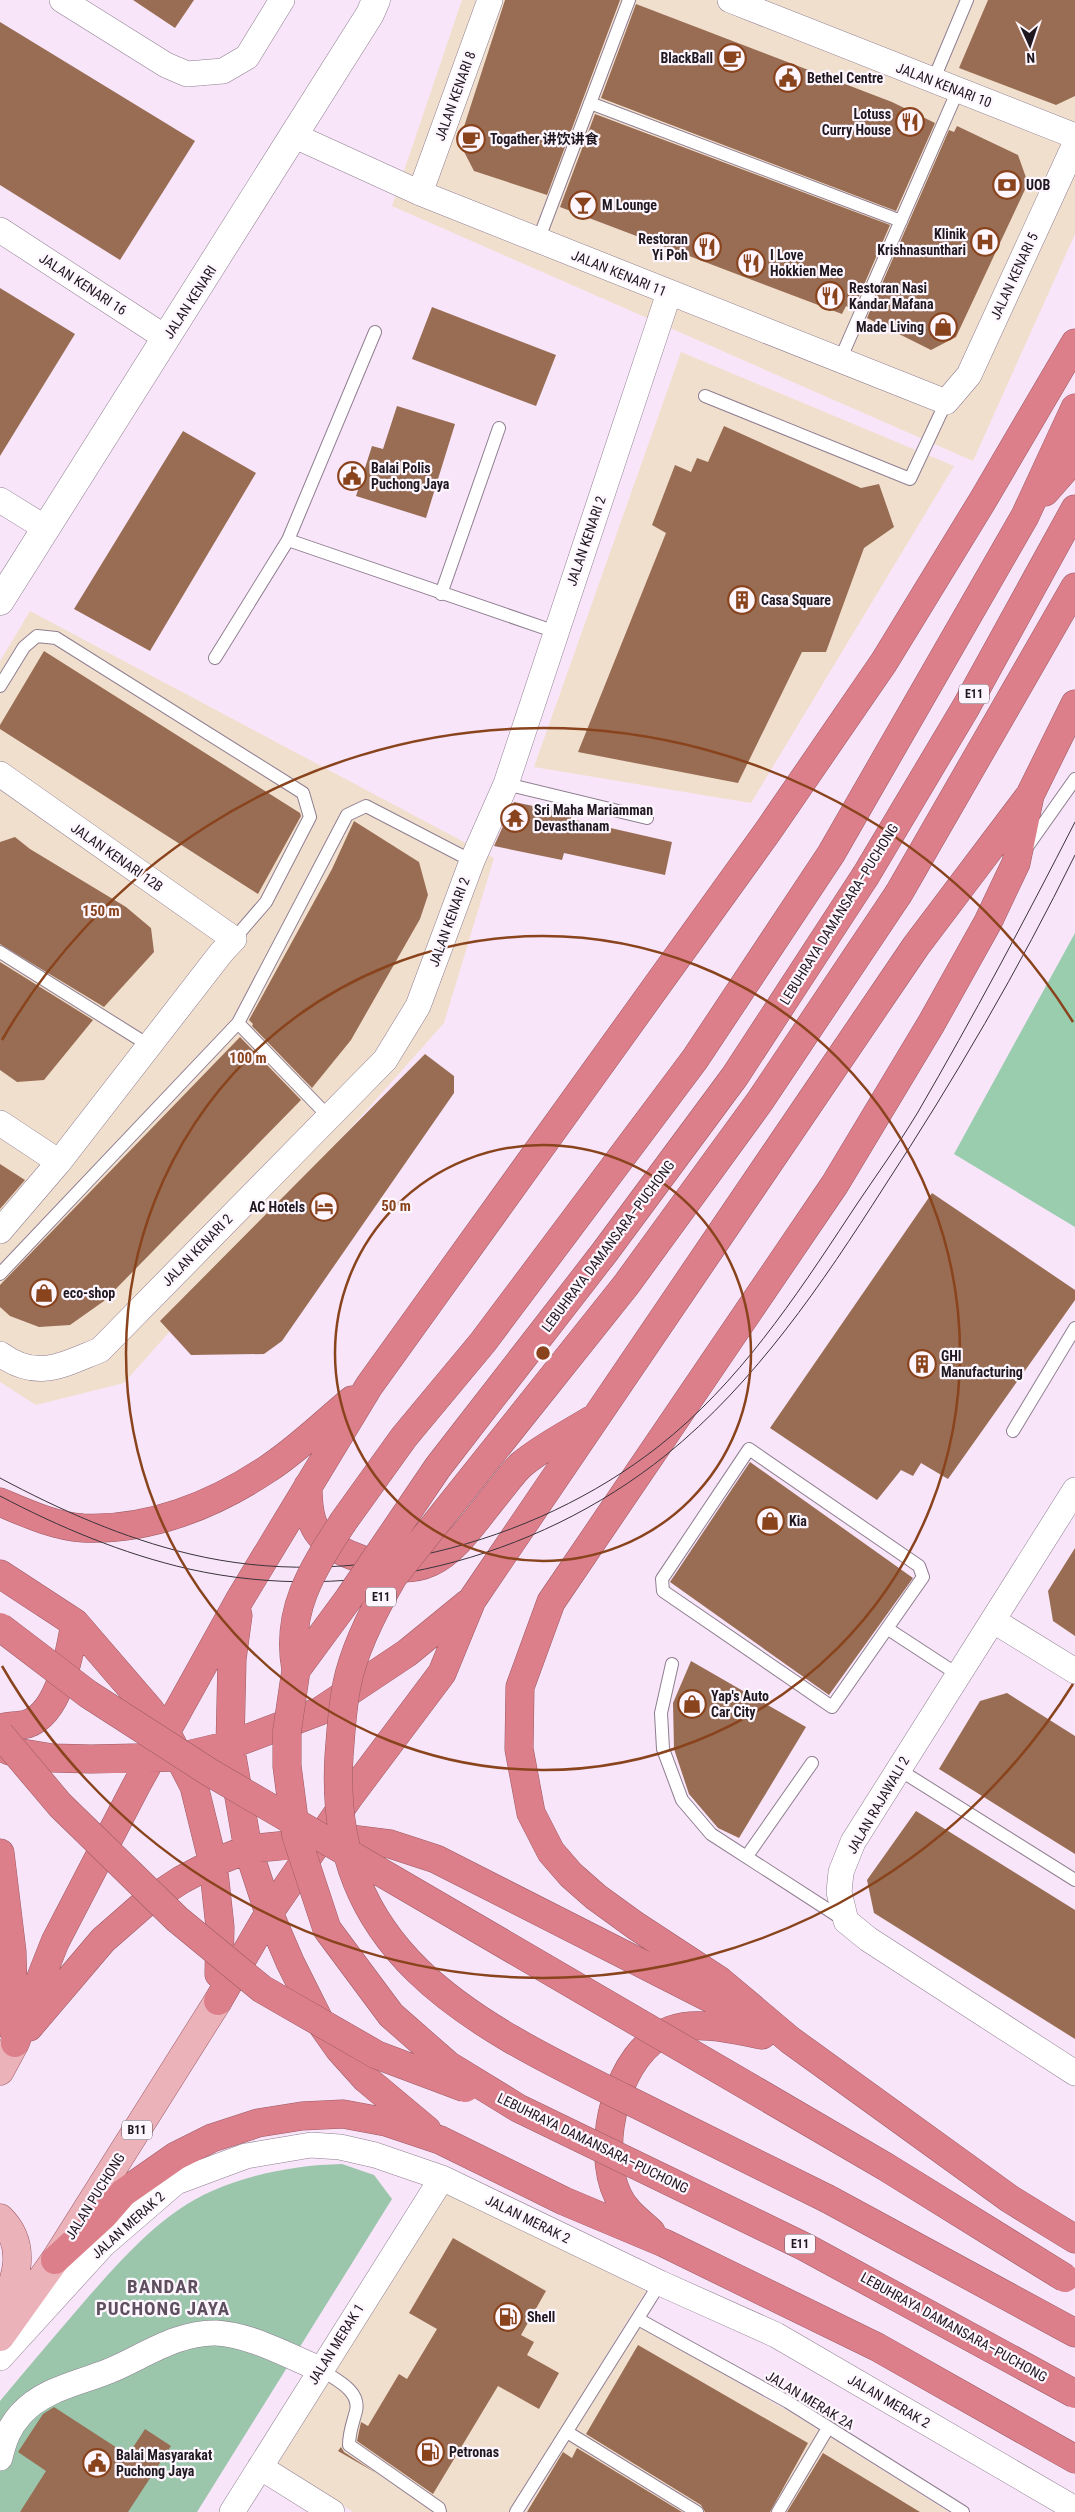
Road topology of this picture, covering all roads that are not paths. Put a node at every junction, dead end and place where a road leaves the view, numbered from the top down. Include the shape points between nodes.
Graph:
1 (62, 0) edge
2 (282, 0) edge
3 (376, 0) edge
4 (490, 0) edge
5 (629, 0) edge
6 (730, 0) edge
7 (967, 0) edge
8 (933, 80) junction
9 (958, 90) junction
10 (590, 103) junction
11 (295, 136) junction
12 (1075, 136) edge
13 (1075, 144) edge
14 (420, 193) junction
15 (901, 221) junction
16 (0, 230) edge
17 (538, 241) junction
18 (669, 293) junction
19 (375, 332) dead end
20 (166, 338) junction
21 (1075, 343) edge
22 (840, 360) junction
23 (705, 396) dead end
24 (946, 402) junction
25 (1075, 408) edge
26 (499, 428) dead end
27 (1075, 454) edge
28 (0, 500) edge
29 (1075, 509) edge
30 (1025, 516) junction
31 (47, 529) junction
32 (288, 540) junction
33 (1075, 587) edge
34 (441, 594) junction
35 (0, 601) edge
36 (556, 632) junction
37 (215, 658) dead end
38 (0, 686) edge
39 (1075, 704) edge
40 (0, 774) edge
41 (1075, 779) edge
42 (506, 784) junction
43 (1030, 795) junction
44 (646, 818) dead end
45 (472, 861) junction
46 (1016, 863) junction
47 (234, 939) junction
48 (0, 952) edge
49 (238, 1023) junction
50 (150, 1046) junction
51 (328, 1116) junction
52 (0, 1123) edge
53 (59, 1162) junction
54 (0, 1231) edge
55 (0, 1274) edge
56 (1075, 1328) edge
57 (0, 1354) edge
58 (369, 1386) junction
59 (601, 1414) junction
60 (1013, 1431) dead end
61 (308, 1486) junction
62 (1075, 1490) edge
63 (0, 1502) edge
64 (0, 1574) edge
65 (240, 1599) junction
66 (472, 1600) junction
67 (994, 1621) junction
68 (75, 1623) junction
69 (0, 1627) edge
70 (888, 1629) junction
71 (672, 1664) dead end
72 (296, 1670) junction
73 (1075, 1671) edge
74 (960, 1676) junction
75 (0, 1728) edge
76 (166, 1732) junction
77 (0, 1734) edge
78 (230, 1745) junction
79 (0, 1747) edge
80 (179, 1757) junction
81 (152, 1758) junction
82 (812, 1763) dead end
83 (898, 1769) junction
84 (317, 1843) junction
85 (248, 1849) junction
86 (0, 1853) edge
87 (747, 1856) junction
88 (213, 1863) junction
89 (1075, 1880) edge
90 (269, 1914) junction
91 (846, 1922) junction
92 (218, 2001) junction
93 (790, 2040) junction
94 (15, 2043) junction
95 (0, 2071) edge
96 (1075, 2073) edge
97 (518, 2108) junction
98 (440, 2140) junction
99 (442, 2178) junction
100 (564, 2202) junction
101 (0, 2218) edge
102 (549, 2229) junction
103 (1075, 2239) edge
104 (664, 2243) junction
105 (55, 2260) junction
106 (1070, 2281) edge
107 (660, 2283) junction
108 (0, 2319) edge
109 (638, 2319) junction
110 (1075, 2334) edge
111 (0, 2337) edge
112 (0, 2358) edge
113 (320, 2369) junction
114 (1075, 2394) edge
115 (828, 2428) junction
116 (567, 2432) junction
117 (0, 2458) edge
118 (1075, 2459) edge
119 (260, 2467) junction
120 (1075, 2509) edge
121 (232, 2512) edge
122 (332, 2512) edge
123 (440, 2512) edge
124 (516, 2512) edge
125 (697, 2512) edge
126 (778, 2512) edge
127 (963, 2512) edge

1 - 2 street via 166,65 188,74 222,71 247,57
3 - 11 street, JALAN KENARI
4 - 14 street, JALAN KENARI 8
5 - 10 lane
6 - 8 street, JALAN KENARI 10
7 - 8 lane
8 - 9 street, JALAN KENARI 10
9 - 12 street, JALAN KENARI 10
9 - 15 lane
10 - 15 lane
10 - 17 lane
11 - 14 street, JALAN KENARI 11
11 - 20 street, JALAN KENARI
13 - 24 street, JALAN KENARI 5 via 969,375
14 - 17 street, JALAN KENARI 11
15 - 22 lane
16 - 20 street, JALAN KENARI 16
17 - 18 street, JALAN KENARI 11
18 - 22 street, JALAN KENARI 11
18 - 36 street, JALAN KENARI 2
19 - 32 lane
20 - 31 street, JALAN KENARI
21 - 58 highway via 884,662 768,831
22 - 24 street, JALAN KENARI 11
23 - 24 lane via 910,479
25 - 30 highway
26 - 34 lane
27 - 30 highway via 1067,468
28 - 31 street
29 - 72 highway, LEBUHRAYA DAMANSARA–PUCHONG / E11, bridge via 966,707 866,875 735,1076 604,1253 438,1467
30 - 72 highway, bridge via 826,862 695,1059 483,1342 404,1437 324,1551 297,1609 292,1647
31 - 35 street, JALAN KENARI
32 - 34 lane
32 - 37 lane
33 - 110 highway, E11, bridge via 899,893 760,1101 626,1285 393,1577 374,1610 347,1682 338,1773 340,1827 358,1884 395,1946 418,1972 467,2012 548,2060 828,2199
34 - 36 lane
36 - 42 street, JALAN KENARI 2
38 - 47 lane via 24,647 37,636 56,638 302,793 310,817 266,902
39 - 43 highway
40 - 47 street, JALAN KENARI 12B
41 - 46 lane
42 - 44 lane
42 - 45 street, JALAN KENARI 2
43 - 46 highway
43 - 59 highway via 916,946
45 - 49 lane via 366,806 347,815
45 - 51 street, JALAN KENARI 2 via 418,1006 385,1060
46 - 93 highway via 988,922 931,1024 835,1184 551,1602 520,1687 519,1749 524,1780 531,1813 551,1852 596,1897 720,1981
47 - 50 street
48 - 50 lane
49 - 51 lane
49 - 55 lane
50 - 53 street
51 - 57 street, JALAN KENARI 2 via 100,1350 55,1368 34,1370
52 - 53 street
53 - 54 street
56 - 60 lane
58 - 61 highway
58 - 63 highway via 268,1469 198,1507 166,1518 126,1526 83,1528 40,1519
59 - 61 highway via 521,1465 454,1547 434,1562 411,1568 384,1568 339,1550 323,1539 314,1528 308,1510
59 - 66 highway
61 - 65 highway
62 - 67 street, JALAN RAJAWALI 2
64 - 68 highway
65 - 76 highway
65 - 78 highway via 232,1659
66 - 78 highway via 408,1653 320,1710
66 - 84 highway via 442,1673
67 - 73 street
67 - 74 street, JALAN RAJAWALI 2
68 - 75 highway via 67,1667 46,1710 28,1724
68 - 76 highway
69 - 106 highway, bridge via 88,1694 209,1772 886,2167
70 - 70 lane via 832,1707 663,1591 662,1579 749,1449 919,1566 923,1578
70 - 74 lane
71 - 87 lane via 661,1713 663,1749 682,1800 711,1834
72 - 97 highway, LEBUHRAYA DAMANSARA–PUCHONG / E11, bridge via 287,1731 287,1766 296,1835 327,1929 391,2014 448,2065
74 - 83 street, JALAN RAJAWALI 2
76 - 80 highway
76 - 81 highway
77 - 97 highway, bridge via 60,1805 176,1919 262,1989 377,2055
78 - 80 highway
78 - 85 highway
79 - 81 highway via 52,1758
80 - 81 highway
80 - 88 highway via 194,1786
81 - 94 highway via 55,1942
82 - 87 lane
83 - 89 lane
83 - 91 street, JALAN RAJAWALI 2 via 853,1842 841,1872 839,1892
84 - 85 highway
84 - 90 highway
84 - 93 highway via 350,1839 390,1844 436,1858
85 - 88 highway
85 - 90 highway
86 - 94 highway via 12,1952
87 - 91 lane
88 - 92 highway via 220,1927
88 - 94 highway via 143,1905 103,1940
90 - 92 highway
90 - 98 highway via 320,2022 339,2049 366,2078
91 - 96 street
92 - 105 main road, JALAN PUCHONG / B11
93 - 103 highway via 1010,2199
93 - 104 highway via 724,2028 672,2029 647,2043 634,2061 622,2083 614,2109 610,2167 618,2196 629,2213
94 - 95 main road
97 - 114 highway, LEBUHRAYA DAMANSARA–PUCHONG / E11, bridge via 805,2247
98 - 100 highway
98 - 105 highway via 386,2122 343,2114 302,2116 239,2129 176,2156 137,2183
99 - 102 street, JALAN MERAK 2
99 - 112 street, JALAN MERAK 2 via 375,2155 340,2147 311,2145 246,2156 176,2182 103,2245
99 - 113 street, JALAN MERAK 1
100 - 102 lane
100 - 104 highway
101 - 108 main road via 13,2234 17,2255 17,2275
102 - 107 street, JALAN MERAK 2
104 - 118 highway via 877,2348
105 - 111 main road, JALAN PUCHONG / B11
107 - 109 lane
107 - 120 street, JALAN MERAK 2 via 776,2335
109 - 115 lane, JALAN MERAK 2A
109 - 116 lane
113 - 117 street via 250,2340 215,2333 182,2339 52,2392 22,2413 5,2437
113 - 119 street, JALAN MERAK 1
113 - 123 lane via 352,2390 357,2408 349,2445 439,2508
115 - 126 lane
115 - 127 lane, JALAN MERAK 2A
116 - 124 lane
116 - 125 lane
119 - 121 street, JALAN MERAK 1
119 - 122 street

